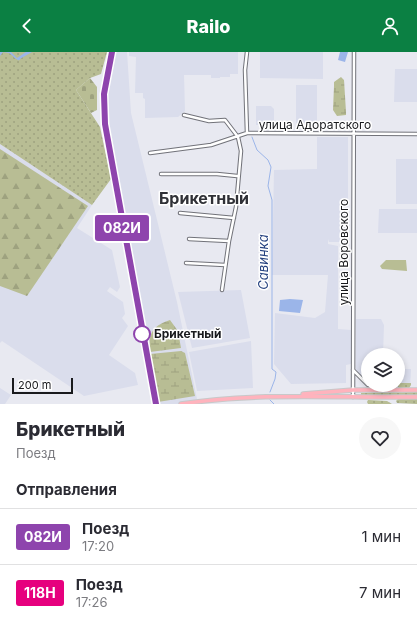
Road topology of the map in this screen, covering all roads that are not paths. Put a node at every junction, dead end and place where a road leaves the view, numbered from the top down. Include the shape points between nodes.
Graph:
1 (247, 52) edge
2 (354, 52) edge
3 (184, 115) dead end
4 (247, 133) junction
5 (354, 134) junction
6 (417, 134) edge
7 (238, 137) junction
8 (150, 154) dead end
9 (161, 174) dead end
10 (237, 176) junction
11 (180, 214) dead end
12 (234, 218) junction
13 (189, 239) dead end
14 (229, 241) junction
15 (186, 263) dead end
16 (225, 265) junction
17 (222, 290) dead end
18 (353, 369) junction
19 (358, 376) junction
20 (361, 379) edge
21 (353, 380) junction
22 (353, 390) junction
23 (361, 390) edge
24 (405, 390) edge
25 (417, 390) edge
26 (294, 396) junction
27 (353, 397) junction
28 (417, 398) edge
29 (181, 404) edge

1 - 4 street, улица Адоратского
2 - 5 street, улица Воровского
3 - 7 street via 209,121 225,120
4 - 5 street, улица Адоратского
4 - 7 street
5 - 6 street, улица Адоратского
5 - 18 street, улица Воровского
7 - 8 street via 211,145
7 - 10 street via 240,151
9 - 10 street
10 - 12 street
11 - 12 street
12 - 14 street
13 - 14 street
14 - 16 street
15 - 16 street
16 - 17 street
18 - 19 street
18 - 21 street, улица Воровского
19 - 20 street
19 - 21 street
21 - 22 street, улица Воровского
22 - 23 main road
22 - 26 main road
22 - 27 street, улица Воровского
24 - 25 main road
26 - 27 main road
26 - 29 main road
27 - 28 main road

